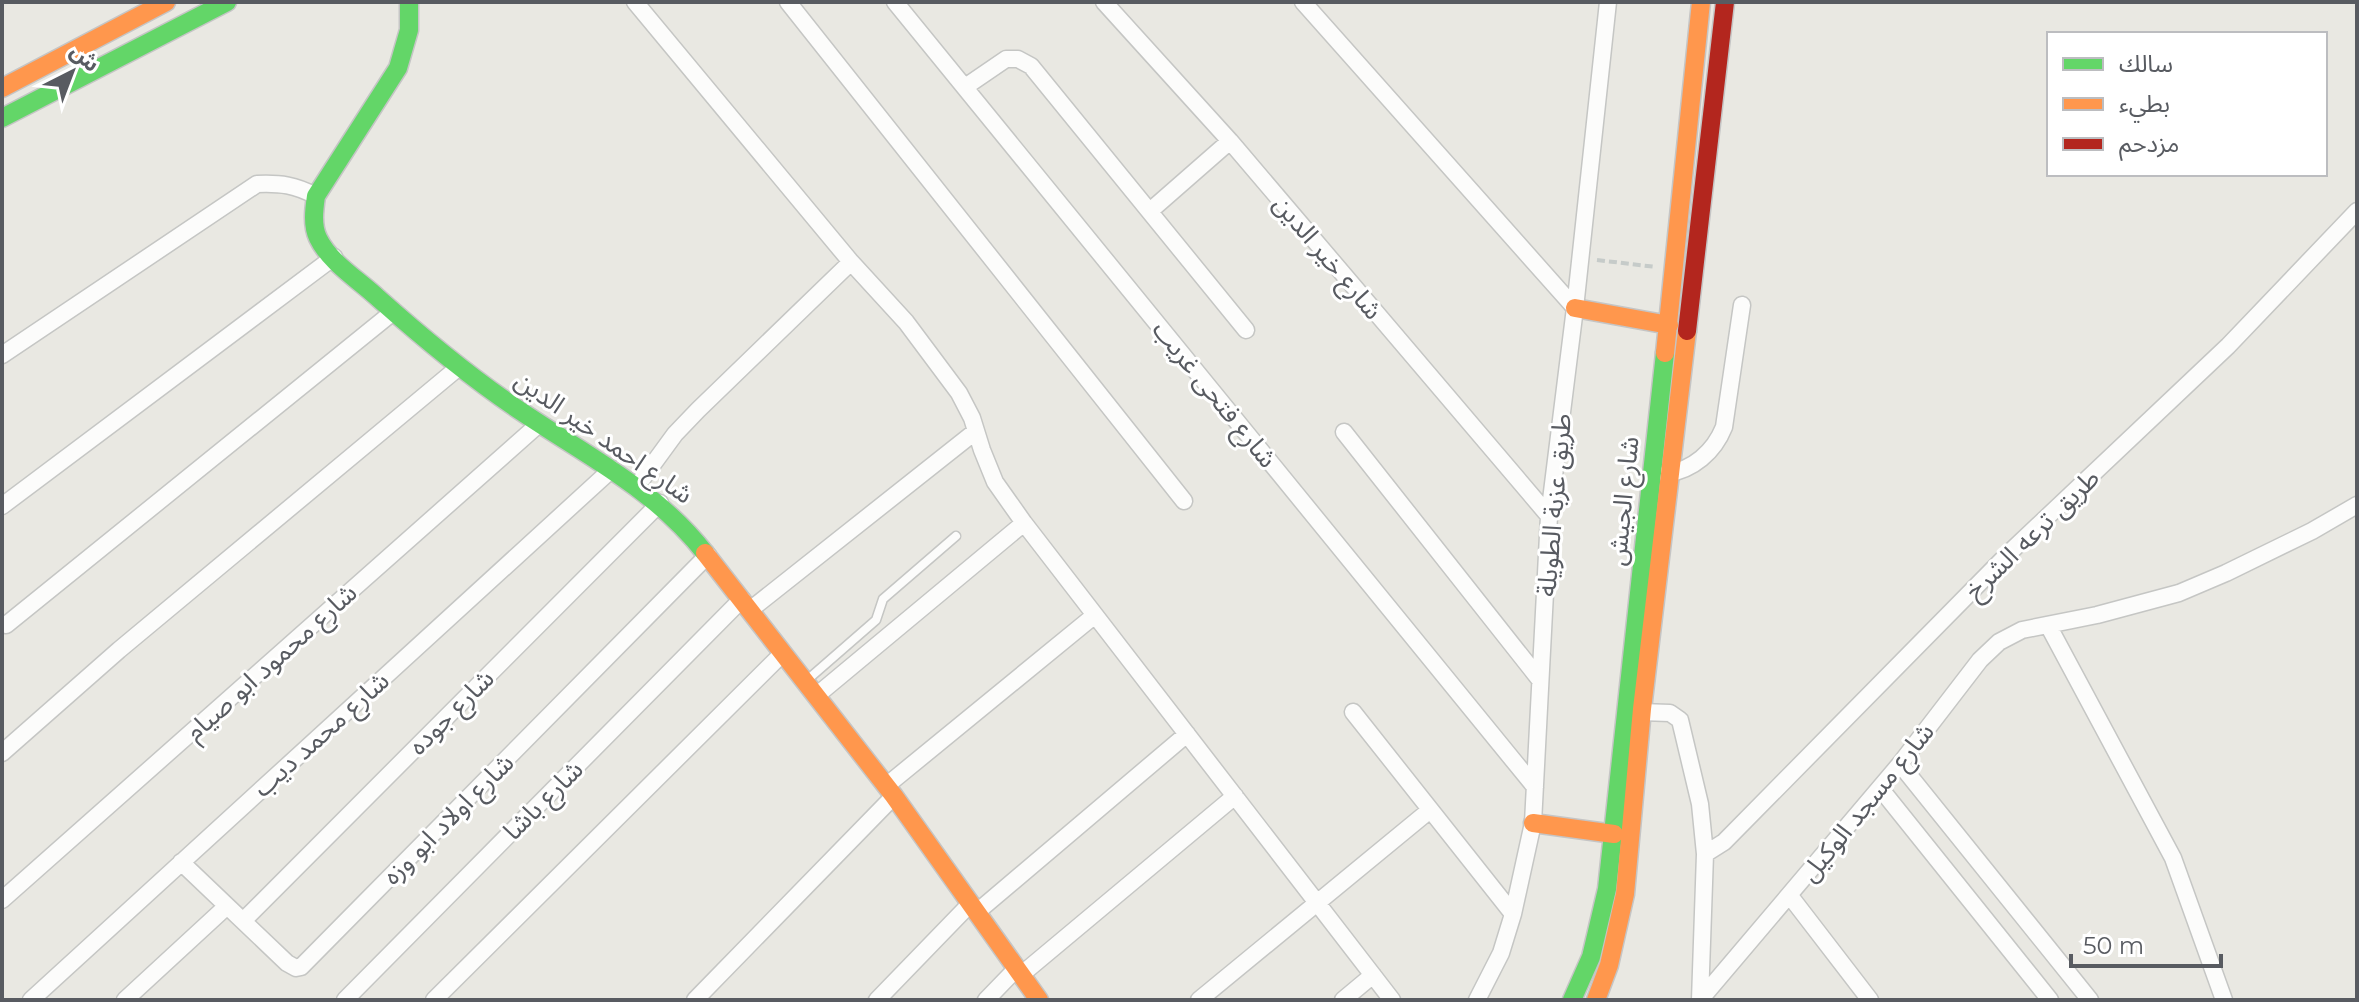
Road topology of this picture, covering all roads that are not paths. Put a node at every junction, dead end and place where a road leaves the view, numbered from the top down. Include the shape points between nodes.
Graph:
1 (166, 2) edge
2 (227, 2) edge
3 (409, 2) edge
4 (635, 2) edge
5 (788, 2) edge
6 (895, 2) edge
7 (1104, 2) edge
8 (1303, 2) edge
9 (1608, 2) edge
10 (1701, 2) edge
11 (1725, 2) edge
12 (965, 87) junction
13 (2, 88) edge
14 (2, 118) edge
15 (1230, 141) junction
16 (316, 196) junction
17 (1150, 211) junction
18 (2357, 211) edge
19 (334, 257) junction
20 (851, 262) junction
21 (1742, 305) dead end
22 (1575, 308) junction
23 (393, 312) junction
24 (1669, 325) junction
25 (1246, 330) dead end
26 (2, 355) edge
27 (459, 367) junction
28 (539, 424) junction
29 (976, 431) junction
30 (1344, 432) dead end
31 (612, 469) junction
32 (1672, 473) junction
33 (1652, 476) junction
34 (637, 486) junction
35 (1184, 501) dead end
36 (660, 503) junction
37 (2357, 505) edge
38 (2, 506) edge
39 (1549, 516) junction
40 (1024, 523) junction
41 (956, 536) dead end
42 (708, 555) junction
43 (746, 605) junction
44 (1095, 615) junction
45 (6, 625) dead end
46 (2048, 625) junction
47 (783, 653) junction
48 (1540, 680) junction
49 (811, 689) junction
50 (1353, 712) dead end
51 (1641, 712) junction
52 (1187, 734) junction
53 (2, 753) edge
54 (1900, 764) junction
55 (1535, 787) junction
56 (1880, 788) junction
57 (890, 791) junction
58 (1235, 796) junction
59 (1430, 810) junction
60 (1533, 823) junction
61 (1614, 834) junction
62 (1705, 854) junction
63 (181, 862) junction
64 (1790, 896) junction
65 (2, 900) edge
66 (1317, 903) junction
67 (227, 906) junction
68 (974, 907) junction
69 (1513, 914) junction
70 (243, 921) junction
71 (1019, 971) junction
72 (1373, 975) junction
73 (31, 1000) edge
74 (125, 1000) edge
75 (345, 1000) edge
76 (434, 1000) edge
77 (695, 1000) edge
78 (877, 1000) edge
79 (986, 1000) edge
80 (1039, 1000) edge
81 (1199, 1000) edge
82 (1343, 1000) edge
83 (1392, 1000) edge
84 (1477, 1000) edge
85 (1574, 1000) edge
86 (1596, 1000) edge
87 (1700, 1000) edge
88 (1870, 1000) edge
89 (2050, 1000) edge
90 (2090, 1000) edge
91 (2224, 1000) edge

1 - 13 main road
2 - 14 main road
3 - 16 main road via 409,30 398,68
4 - 20 street
5 - 35 street
6 - 12 street, شارع فتحى غريب
7 - 15 street, شارع خير الدين
8 - 22 street
9 - 22 street, طريق عزبة الطويلة
10 - 24 main road, شارع الجيش
11 - 32 main road, شارع الجيش
12 - 17 street via 1006,59 1031,66
12 - 55 street, شارع فتحى غريب
15 - 17 street
15 - 39 street, شارع خير الدين
16 - 19 main road, شارع احمد خير الدين via 315,230
16 - 26 street via 297,186 257,184
17 - 25 street
18 - 62 street, طريق ترعه الشرخ via 2228,346 2009,553 1724,842
19 - 23 main road, شارع احمد خير الدين
19 - 38 street
20 - 29 street via 933,357 959,393
20 - 34 street via 690,418
21 - 32 street via 1724,427 1709,453
22 - 24 main road
22 - 39 street, طريق عزبة الطويلة
23 - 27 main road, شارع احمد خير الدين
23 - 45 street
24 - 33 main road, شارع الجيش
27 - 28 main road, شارع احمد خير الدين
27 - 53 street
28 - 31 main road, شارع احمد خير الدين
28 - 65 street, شارع محمود ابو صيام
29 - 40 street via 995,482
29 - 43 street, شارع باشا
30 - 48 street
31 - 34 main road, شارع احمد خير الدين
31 - 63 street, شارع محمد ديب
32 - 33 street
32 - 51 main road, شارع الجيش
33 - 61 main road, شارع الجيش
34 - 36 main road, شارع احمد خير الدين
36 - 42 main road, شارع احمد خير الدين
36 - 70 street, شارع جوده
37 - 46 street, شارع مسجد الوكيل via 2179,593
39 - 48 street, طريق عزبة الطويلة
40 - 44 street
40 - 49 street
41 - 49 lane via 883,599 876,620
42 - 43 main road, شارع احمد خير الدين
42 - 70 street, شارع اولاد ابو وزه via 305,963 291,966
43 - 47 main road, شارع احمد خير الدين
43 - 75 street, شارع باشا
44 - 52 street
44 - 57 street
46 - 54 street, شارع مسجد الوكيل via 1999,642
46 - 91 street via 2173,858
47 - 49 main road, شارع احمد خير الدين
47 - 76 street
48 - 55 street, طريق عزبة الطويلة
49 - 57 main road, شارع احمد خير الدين
50 - 59 street
51 - 62 street via 1670,713 1680,720 1700,804
51 - 86 main road, شارع الجيش via 1621,925
52 - 58 street
52 - 68 street
54 - 56 street, شارع مسجد الوكيل
54 - 90 street
55 - 60 street, طريق عزبة الطويلة
56 - 64 street, شارع مسجد الوكيل
56 - 89 street
57 - 68 main road, شارع احمد خير الدين
57 - 77 street
58 - 66 street
58 - 71 street
59 - 66 street
59 - 69 street
60 - 61 main road
60 - 69 street, طريق عزبة الطويلة
61 - 85 main road, شارع الجيش via 1596,946
62 - 87 street
63 - 67 street, شارع اولاد ابو وزه
63 - 73 street, شارع محمد ديب
64 - 87 street, شارع مسجد الوكيل
64 - 88 street
66 - 72 street
66 - 81 street
67 - 70 street, شارع اولاد ابو وزه
67 - 74 street
68 - 71 main road, شارع احمد خير الدين
68 - 78 street
69 - 84 street, طريق عزبة الطويلة
71 - 79 street
71 - 80 main road, شارع احمد خير الدين
72 - 82 street
72 - 83 street

